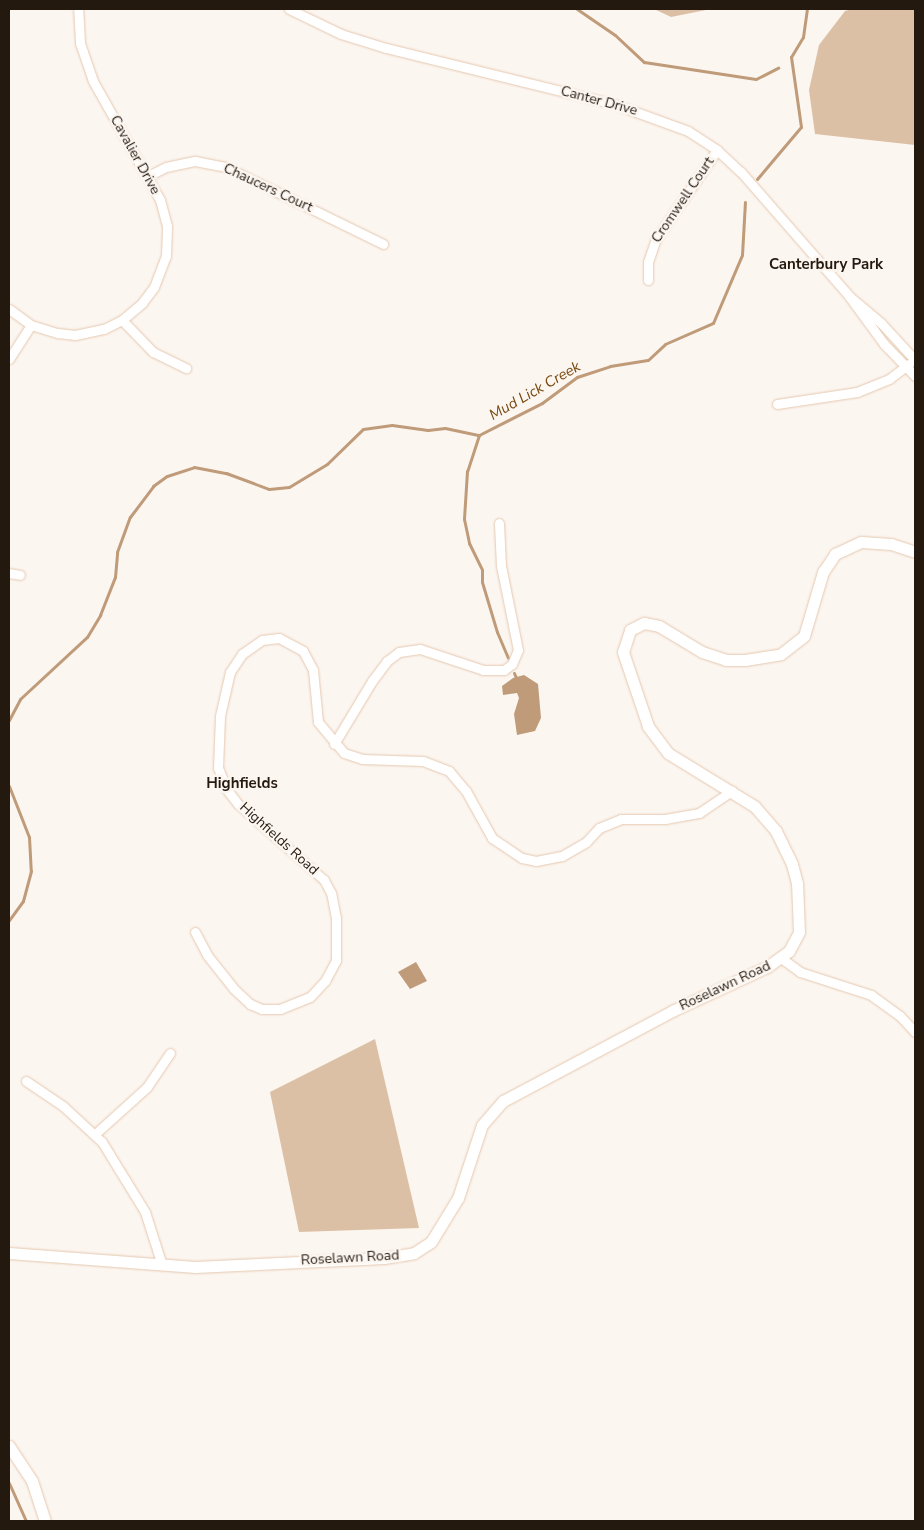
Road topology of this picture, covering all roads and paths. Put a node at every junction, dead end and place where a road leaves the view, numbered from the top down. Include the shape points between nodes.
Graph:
1 (78, 9) edge
2 (289, 9) edge
3 (717, 150) junction
4 (148, 176) junction
5 (383, 244) dead end
6 (648, 280) dead end
7 (849, 296) junction
8 (9, 309) edge
9 (122, 320) junction
10 (31, 325) junction
11 (9, 359) edge
12 (915, 360) edge
13 (905, 367) junction
14 (186, 368) dead end
15 (915, 376) edge
16 (777, 404) dead end
17 (499, 523) dead end
18 (915, 552) edge
19 (9, 573) edge
20 (20, 575) dead end
21 (334, 744) junction
22 (732, 791) junction
23 (195, 932) dead end
24 (781, 958) junction
25 (915, 1032) edge
26 (170, 1053) dead end
27 (26, 1081) dead end
28 (95, 1134) junction
29 (9, 1253) edge
30 (162, 1266) junction
31 (9, 1446) edge
32 (45, 1521) edge

1 - 4 street, Cavalier Drive via 80,43 88,69
2 - 3 street, Canter Drive via 341,34 386,48 641,112 688,131
3 - 6 street, Cromwell Court via 656,239 648,262
3 - 7 street, Canter Drive via 753,185
4 - 5 street, Chaucers Court via 166,167 195,161 226,166
4 - 9 street, Cavalier Drive via 166,220 166,256 149,294
7 - 12 street, Canter Drive via 881,323
7 - 13 street, Canter Drive via 866,322
8 - 10 street, Cavalier Drive
9 - 10 street, Cavalier Drive via 104,329 75,334 58,334
9 - 14 street via 153,352
10 - 11 street
12 - 13 street
13 - 15 street, Canter Drive
13 - 16 street via 857,392
17 - 21 street via 501,566 518,650 512,664 504,670 483,670 430,651 412,648 399,652 386,661
18 - 22 street, Roselawn Road via 891,544 861,542 835,554 823,572 804,636 781,654 726,660 702,652 659,626 644,623 630,630 623,645 625,664 639,706 655,738 668,753
19 - 20 street
21 - 22 street, Highfields Road via 353,757 423,761 449,771 466,791 482,823 501,846 522,858 536,861 575,850 607,824 625,819 665,819 698,813
21 - 23 street, Highfields Road via 318,722 313,670 303,651 288,640 270,638 242,654 230,672 224,698 216,754 218,768 227,790 238,804 316,870 331,893 336,918 336,960 325,981 310,997 280,1009 253,1006 218,970
22 - 24 street, Roselawn Road via 766,818 792,864 801,921 795,942
24 - 25 street via 800,972 871,995 900,1016
24 - 30 street, Roselawn Road via 672,1011 503,1101 482,1125 474,1140 450,1215 431,1242 414,1253 384,1258
26 - 28 street via 147,1087
27 - 28 street via 64,1106
28 - 30 street via 118,1164 142,1205
29 - 30 street, Roselawn Road via 56,1254
31 - 32 street via 29,1475

